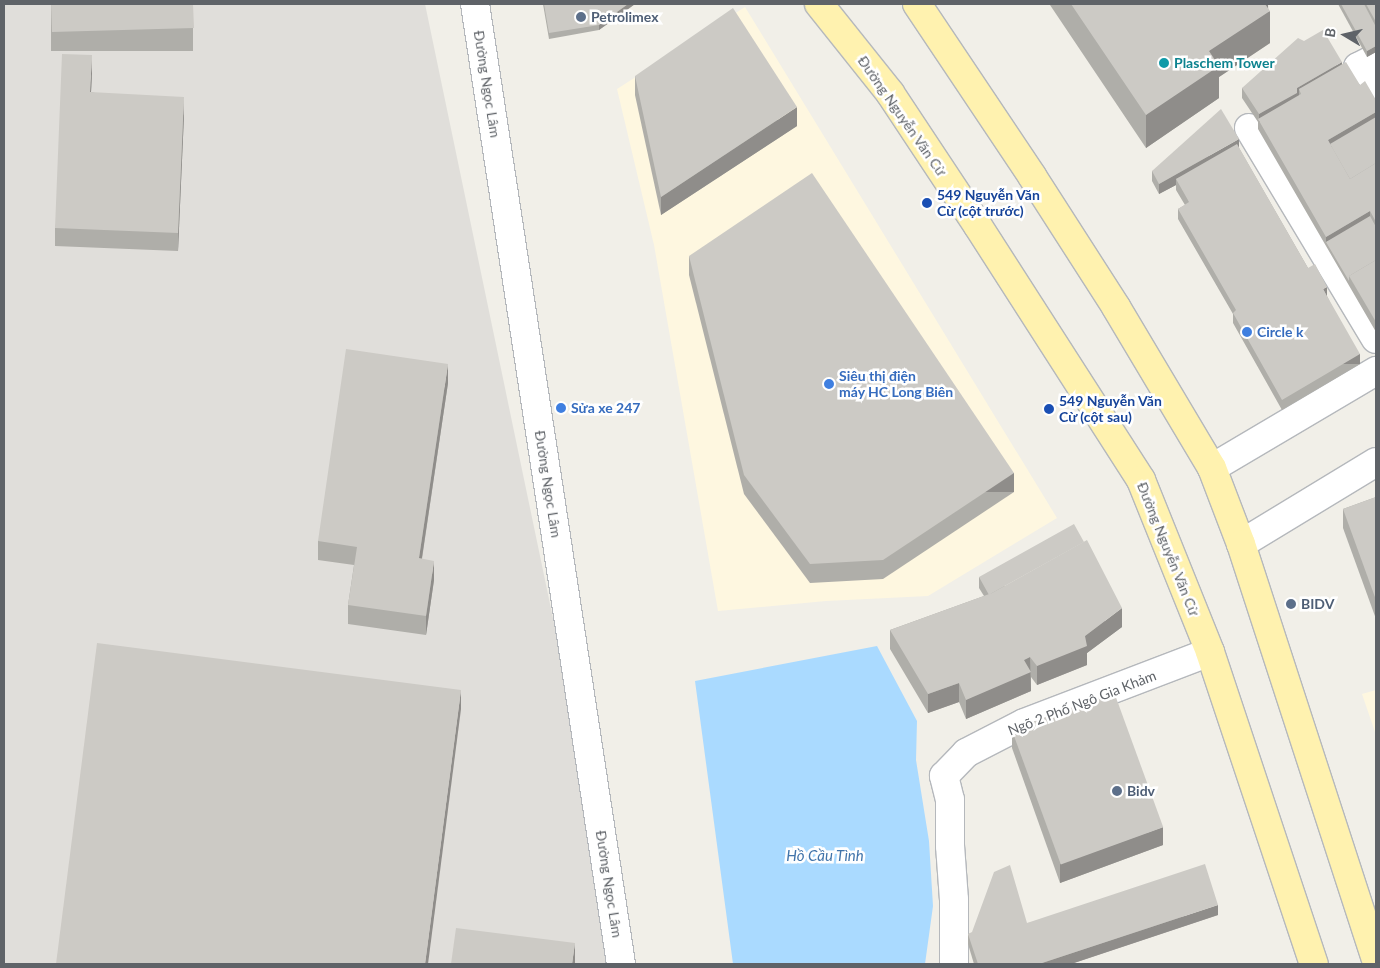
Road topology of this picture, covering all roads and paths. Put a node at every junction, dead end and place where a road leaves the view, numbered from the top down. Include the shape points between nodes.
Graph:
1 (475, 4) edge
2 (819, 4) edge
3 (917, 4) edge
4 (1376, 58) edge
5 (1376, 97) edge
6 (1249, 128) dead end
7 (1376, 339) edge
8 (1376, 371) edge
9 (1376, 462) edge
10 (1212, 468) junction
11 (1241, 544) junction
12 (1210, 652) junction
13 (1376, 960) edge
14 (621, 964) edge
15 (954, 964) edge
16 (1314, 964) edge

1 - 14 street, Đường Ngọc Lâm
2 - 12 main road, Đường Nguyễn Văn Cừ via 890,93 1141,480
3 - 10 main road via 1116,307
4 - 5 street via 1358,67
6 - 7 street
8 - 10 street
9 - 11 street
10 - 11 main road
11 - 13 main road
12 - 15 street, Ngõ 2 Phố Ngô Gia Khảm via 1024,723 966,753 944,776 950,800
12 - 16 main road, Đường Nguyễn Văn Cừ

